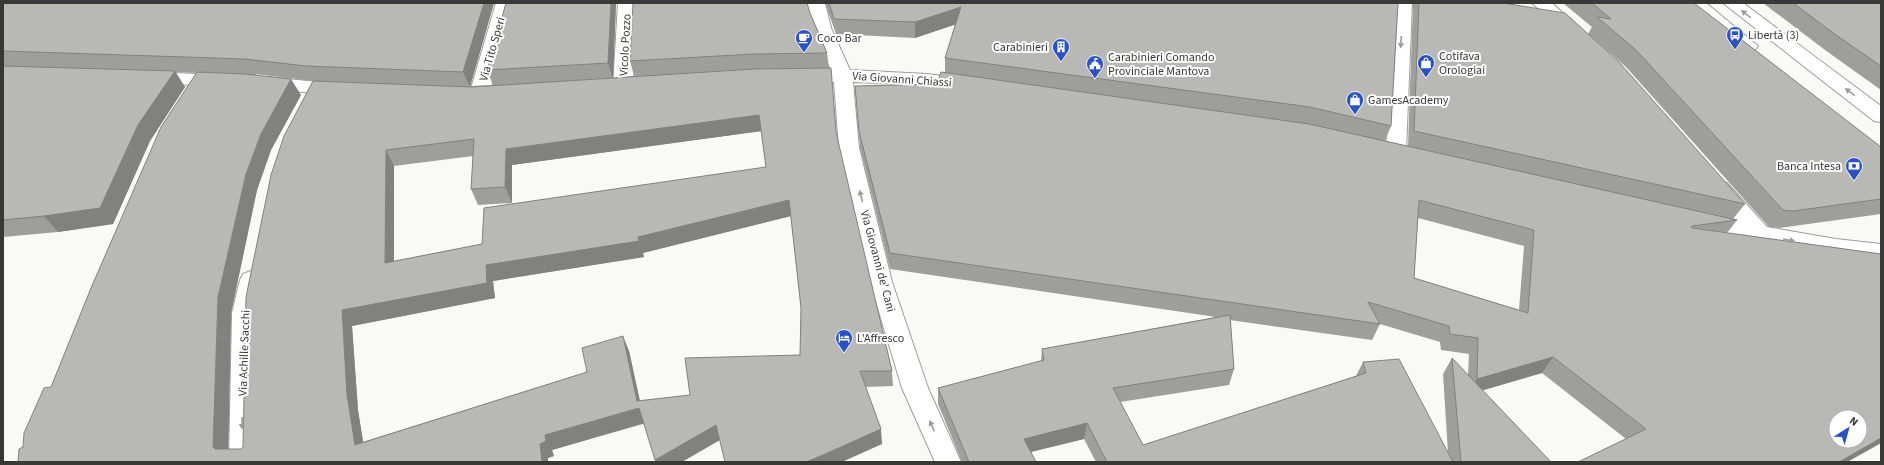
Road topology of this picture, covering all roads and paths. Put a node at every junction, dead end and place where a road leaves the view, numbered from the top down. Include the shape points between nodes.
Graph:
1 (505, 3) edge
2 (627, 3) edge
3 (816, 3) edge
4 (1403, 3) edge
5 (1541, 3) edge
6 (1695, 3) edge
7 (1732, 3) edge
8 (1585, 42) edge
9 (1763, 57) edge
10 (843, 76) junction
11 (788, 77) edge
12 (130, 78) edge
13 (201, 80) junction
14 (645, 86) edge
15 (983, 86) edge
16 (354, 90) edge
17 (479, 94) edge
18 (189, 98) edge
19 (1881, 116) edge
20 (1396, 152) edge
21 (1709, 175) edge
22 (1684, 217) edge
23 (1761, 235) junction
24 (1881, 252) edge
25 (255, 260) edge
26 (242, 462) edge
27 (948, 462) edge

1 - 17 street, Via Tito Speri
2 - 14 street, Vicolo Pozzo via 615,87
3 - 10 street, Via Giovanni de' Cani via 822,28
4 -> 20 street
5 - 8 street
6 - 9 street
19 -> 7 street
10 - 11 street, Via Giovanni Chiassi
10 - 15 street, Via Giovanni Chiassi via 929,79
27 -> 10 street, Via Giovanni de' Cani via 915,388 881,282 849,148
12 - 13 street
13 - 16 street via 244,82 310,98
13 - 18 street
21 - 23 street
22 - 23 street
23 -> 24 street via 1836,248
25 -> 26 street, Via Achille Sacchi via 244,313

